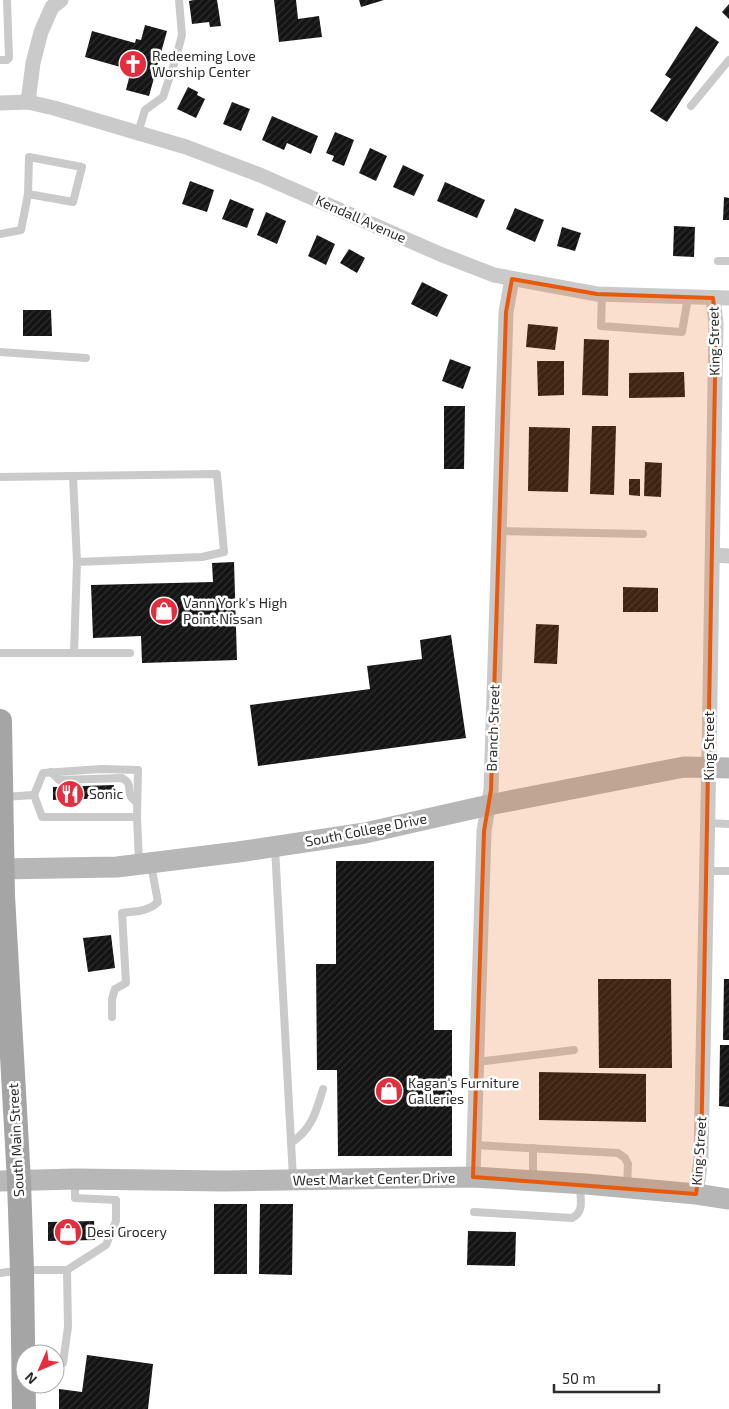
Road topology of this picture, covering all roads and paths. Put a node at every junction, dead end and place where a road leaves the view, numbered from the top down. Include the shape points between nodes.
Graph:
1 (7, 0) edge
2 (60, 0) edge
3 (179, 0) edge
4 (0, 60) edge
5 (729, 60) edge
6 (0, 102) edge
7 (28, 102) junction
8 (691, 106) dead end
9 (138, 133) junction
10 (28, 194) junction
11 (0, 234) edge
12 (718, 261) dead end
13 (729, 261) edge
14 (512, 279) junction
15 (602, 294) junction
16 (688, 297) junction
17 (713, 298) junction
18 (729, 298) edge
19 (0, 352) edge
20 (86, 358) dead end
21 (73, 476) junction
22 (0, 477) edge
23 (499, 531) junction
24 (643, 534) dead end
25 (712, 555) junction
26 (729, 556) edge
27 (77, 562) junction
28 (0, 653) edge
29 (74, 653) junction
30 (130, 653) dead end
31 (0, 721) edge
32 (1, 752) edge
33 (719, 767) edge
34 (51, 772) junction
35 (34, 795) junction
36 (2, 797) junction
37 (137, 803) junction
38 (490, 805) junction
39 (137, 817) junction
40 (708, 823) junction
41 (729, 824) edge
42 (275, 846) junction
43 (145, 863) junction
44 (1, 869) edge
45 (729, 871) edge
46 (707, 872) junction
47 (3, 964) edge
48 (112, 1017) dead end
49 (5, 1019) edge
50 (574, 1050) dead end
51 (477, 1062) junction
52 (324, 1089) dead end
53 (291, 1143) junction
54 (474, 1145) junction
55 (533, 1148) junction
56 (473, 1178) junction
57 (293, 1180) junction
58 (9, 1181) edge
59 (532, 1181) junction
60 (580, 1184) junction
61 (628, 1188) junction
62 (117, 1190) junction
63 (696, 1194) junction
64 (729, 1199) edge
65 (474, 1212) dead end
66 (67, 1270) junction
67 (11, 1271) edge
68 (22, 1344) edge
69 (65, 1349) edge
70 (24, 1394) edge
71 (24, 1409) edge

1 - 4 lane via 9,58
2 - 7 street via 52,7 41,32
3 - 9 lane via 182,35 173,66 163,97 145,110
5 - 8 lane
6 - 7 street, Kendall Avenue
7 - 9 street, Kendall Avenue
9 - 14 street, Kendall Avenue via 260,175 440,254
10 - 10 lane via 29,157 82,167 73,202
10 - 11 lane via 20,230
12 - 13 lane
14 - 15 street, Kendall Avenue
14 - 23 street, Branch Street via 506,312
15 - 16 street, Kendall Avenue
15 - 16 lane via 601,326 682,332
16 - 17 street, Kendall Avenue
17 - 18 street, Kendall Avenue
17 - 25 street, King Street via 716,323
19 - 20 lane
21 - 22 lane
21 - 27 lane
21 - 27 lane via 217,474 224,552 202,557
23 - 24 lane
23 - 38 street, Branch Street
25 - 26 street
25 - 33 street, King Street via 710,681
27 - 29 lane
28 - 29 lane
29 - 30 lane
31 - 32 main road, South Main Street
32 - 36 main road, South Main Street
33 - 38 main road, South College Drive via 684,768
33 - 40 street, King Street
34 - 35 lane via 43,773
34 - 37 lane via 59,780 122,778
34 - 37 lane via 138,770
35 - 36 lane
35 - 39 lane via 42,817
36 - 44 main road, South Main Street
37 - 39 lane
38 - 42 main road, South College Drive via 365,833
38 - 51 street, Branch Street via 484,832
39 - 43 lane
40 - 41 lane
40 - 46 street, King Street
42 - 43 main road, South College Drive
42 - 53 lane
43 - 44 main road, South College Drive via 117,867
43 - 48 lane via 158,902 146,910 122,913 126,984 115,989
44 - 47 main road, South Main Street
45 - 46 lane
46 - 63 street, King Street via 701,1159
47 - 49 main road, South Main Street
49 - 58 main road, South Main Street via 10,1072
50 - 51 lane
51 - 54 street, Branch Street
52 - 53 lane via 312,1122
53 - 57 lane
54 - 55 lane
54 - 56 street, Branch Street
55 - 59 lane
55 - 61 lane via 618,1153 628,1164
56 - 57 main road, West Market Center Drive
56 - 59 main road, West Market Center Drive
57 - 62 main road, West Market Center Drive via 209,1181
58 - 62 main road, West Market Center Drive via 76,1179
58 - 67 main road, South Main Street
59 - 60 main road, West Market Center Drive
60 - 61 main road, West Market Center Drive
60 - 65 lane via 581,1210 572,1218
61 - 63 main road, West Market Center Drive
62 - 66 lane via 116,1221 106,1245
63 - 64 main road, West Market Center Drive
66 - 67 lane
66 - 69 lane
67 - 68 main road, South Main Street
70 - 71 main road, South Main Street

